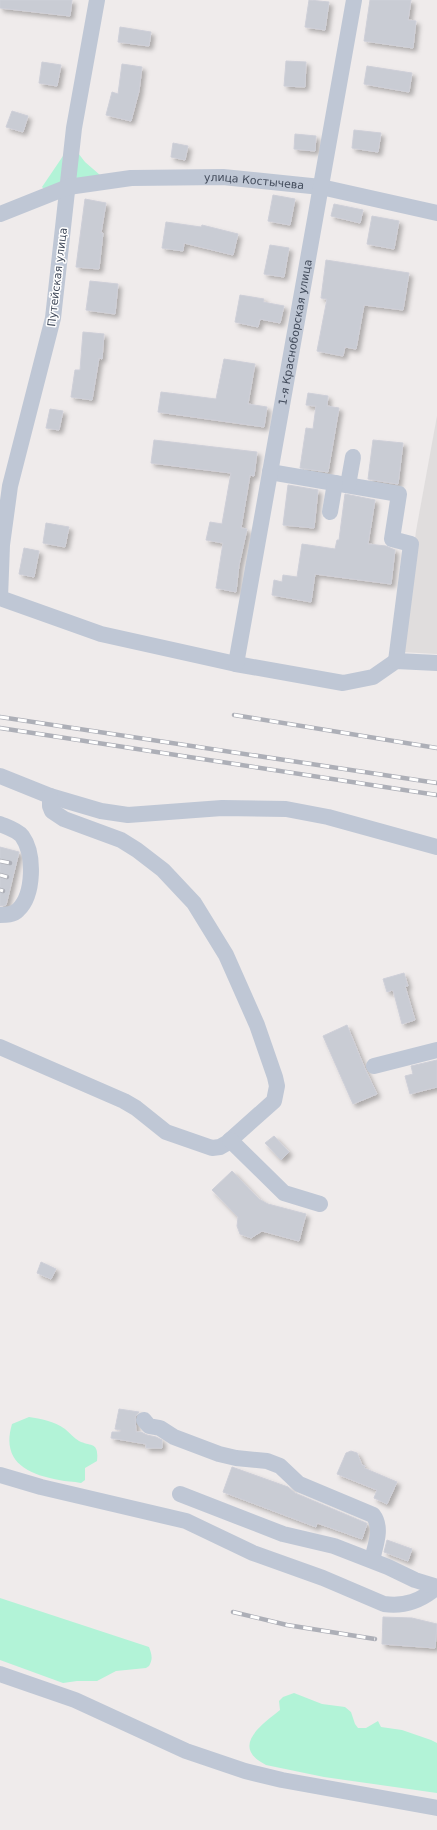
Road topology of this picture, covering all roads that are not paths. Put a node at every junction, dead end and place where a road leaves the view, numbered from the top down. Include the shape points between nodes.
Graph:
1 (97, 0) edge
2 (354, 0) edge
3 (68, 187) junction
4 (321, 187) junction
5 (437, 213) edge
6 (0, 214) edge
7 (352, 457) dead end
8 (270, 472) junction
9 (341, 484) junction
10 (5, 486) edge
11 (330, 512) dead end
12 (0, 598) edge
13 (396, 661) junction
14 (437, 663) edge
15 (236, 664) junction
16 (0, 776) edge
17 (50, 796) junction
18 (0, 824) edge
19 (437, 847) edge
20 (0, 915) edge
21 (0, 1047) edge
22 (437, 1050) edge
23 (374, 1066) dead end
24 (230, 1140) junction
25 (320, 1204) dead end
26 (144, 1420) dead end
27 (0, 1475) edge
28 (180, 1494) dead end
29 (372, 1560) junction
30 (437, 1587) edge
31 (0, 1674) edge
32 (437, 1808) edge

1 - 3 street, Путейская улица via 74,128
2 - 4 street, 1-я Красноборская улица
3 - 4 street, улица Костычева via 132,178 223,177
3 - 6 street, улица Костычева
3 - 10 street, Путейская улица via 53,318
4 - 5 street, улица Костычева
4 - 8 street, 1-я Красноборская улица
7 - 9 street
8 - 9 street
8 - 15 street, 1-я Красноборская улица
9 - 11 street
9 - 13 street via 398,494 392,539 411,544
10 - 12 street, Путейская улица
12 - 15 street via 101,634
13 - 14 street
13 - 15 street via 372,677 343,683
16 - 17 street
17 - 19 street via 101,811 128,815 222,808 298,810
17 - 24 street via 50,806 57,815 121,840 163,870 194,903 226,956 257,1025 277,1086 274,1101
18 - 20 street via 21,836 30,856 32,872 22,905 17,911
21 - 24 street via 124,1101 166,1132 212,1148 220,1147
22 - 23 street
24 - 25 street via 284,1193
26 - 29 street via 149,1426 160,1428 174,1437 219,1454 267,1461 280,1466 299,1484 373,1515 378,1530
27 - 30 street via 186,1520 253,1553 323,1578 384,1604 413,1603
28 - 29 street via 284,1534 328,1544
29 - 30 street
31 - 32 street via 75,1700 186,1751 245,1771

